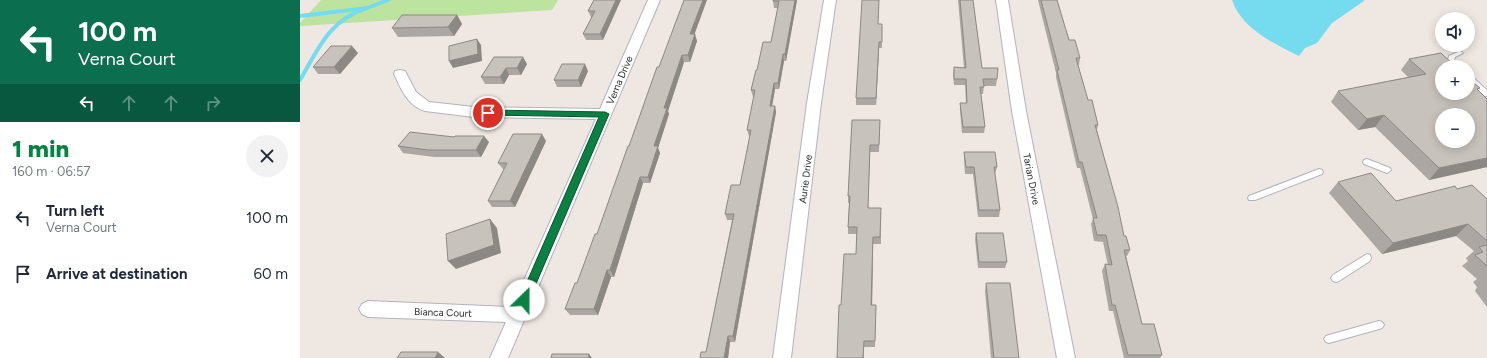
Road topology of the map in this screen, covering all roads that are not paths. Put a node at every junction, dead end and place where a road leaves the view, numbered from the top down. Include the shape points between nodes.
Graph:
1 (654, 0) edge
2 (830, 0) edge
3 (1002, 0) edge
4 (1460, 53) dead end
5 (1451, 60) edge
6 (400, 74) dead end
7 (1475, 83) edge
8 (1487, 94) edge
9 (605, 114) junction
10 (1367, 162) dead end
11 (1387, 170) dead end
12 (1318, 172) dead end
13 (1252, 198) dead end
14 (1367, 258) dead end
15 (1336, 278) dead end
16 (368, 309) dead end
17 (518, 315) junction
18 (1379, 325) dead end
19 (1329, 339) dead end
20 (499, 358) edge
21 (782, 358) edge
22 (1066, 358) edge

1 - 9 street, Verna Drive
2 - 21 street, Aurie Drive via 814,103
3 - 22 street, Tarian Drive via 1019,111
4 - 5 lane via 1452,56
6 - 9 street via 411,95 425,106 474,112
7 - 8 lane
9 - 17 street, Verna Drive
10 - 11 lane
12 - 13 lane
14 - 15 lane
16 - 17 street, Bianca Court
17 - 20 street, Verna Drive
18 - 19 lane

